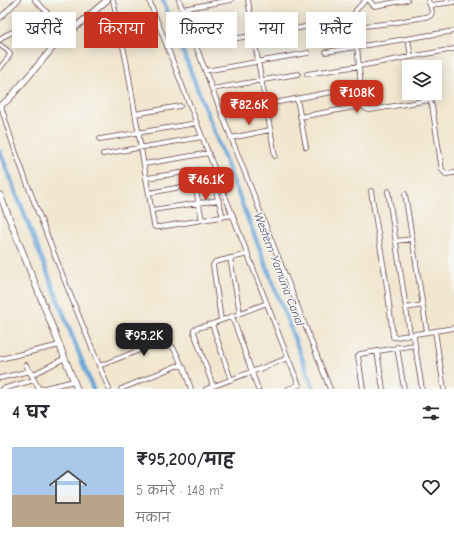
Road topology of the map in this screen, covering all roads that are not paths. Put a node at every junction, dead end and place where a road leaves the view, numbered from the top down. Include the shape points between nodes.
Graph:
1 (18, 0) edge
2 (35, 0) edge
3 (107, 0) edge
4 (113, 0) edge
5 (149, 0) edge
6 (179, 0) edge
7 (231, 0) edge
8 (248, 0) edge
9 (368, 0) edge
10 (407, 0) edge
11 (428, 0) edge
12 (211, 2) edge
13 (454, 2) edge
14 (430, 5) junction
15 (182, 9) junction
16 (47, 12) edge
17 (183, 12) edge
18 (250, 12) edge
19 (355, 12) edge
20 (0, 18) edge
21 (76, 26) edge
22 (366, 26) edge
23 (12, 31) edge
24 (454, 31) edge
25 (408, 39) junction
26 (0, 40) edge
27 (0, 45) edge
28 (366, 46) edge
29 (53, 48) edge
30 (197, 48) edge
31 (256, 48) edge
32 (351, 48) edge
33 (357, 48) edge
34 (454, 49) edge
35 (326, 52) dead end
36 (308, 53) dead end
37 (411, 57) junction
38 (258, 61) junction
39 (359, 66) junction
40 (0, 68) edge
41 (205, 71) junction
42 (298, 74) dead end
43 (307, 74) dead end
44 (261, 80) junction
45 (361, 87) junction
46 (212, 89) junction
47 (297, 99) junction
48 (266, 104) junction
49 (360, 104) junction
50 (1, 105) edge
51 (180, 106) dead end
52 (222, 113) junction
53 (135, 114) junction
54 (300, 117) junction
55 (197, 123) junction
56 (270, 130) junction
57 (138, 133) junction
58 (202, 137) junction
59 (231, 138) junction
60 (100, 139) dead end
61 (141, 147) junction
62 (306, 147) dead end
63 (209, 153) junction
64 (103, 154) dead end
65 (275, 156) dead end
66 (144, 164) junction
67 (199, 170) dead end
68 (454, 173) edge
69 (147, 178) junction
70 (219, 180) junction
71 (214, 181) junction
72 (195, 185) junction
73 (371, 191) dead end
74 (388, 191) dead end
75 (149, 193) junction
76 (405, 194) dead end
77 (0, 195) edge
78 (219, 200) junction
79 (198, 204) junction
80 (152, 210) junction
81 (233, 215) junction
82 (223, 217) junction
83 (202, 220) junction
84 (412, 239) junction
85 (396, 241) junction
86 (248, 254) junction
87 (230, 258) junction
88 (267, 302) junction
89 (423, 306) junction
90 (406, 308) junction
91 (240, 313) junction
92 (232, 316) junction
93 (221, 320) junction
94 (212, 324) junction
95 (454, 328) edge
96 (435, 331) junction
97 (427, 332) junction
98 (410, 334) junction
99 (60, 345) junction
100 (416, 345) junction
101 (397, 347) junction
102 (378, 351) junction
103 (64, 358) junction
104 (288, 358) junction
105 (0, 359) edge
106 (26, 365) dead end
107 (99, 366) junction
108 (182, 366) junction
109 (252, 372) junction
110 (31, 373) junction
111 (0, 378) edge
112 (34, 380) junction
113 (231, 380) junction
114 (74, 381) junction
115 (213, 386) junction
116 (300, 387) edge
117 (2, 389) edge
118 (40, 389) edge
119 (77, 389) edge
120 (109, 389) edge
121 (121, 389) edge
122 (191, 389) edge
123 (206, 389) edge
124 (258, 389) edge
125 (288, 389) edge
126 (330, 389) edge
127 (363, 389) edge
128 (383, 389) edge
129 (404, 389) edge
130 (422, 389) edge
131 (444, 389) edge

1 - 20 street
2 - 16 street
3 - 21 main road
4 - 53 street
5 - 55 street
6 - 15 street
7 - 12 street
8 - 18 street
9 - 10 street via 375,6
9 - 19 street
11 - 14 street
12 - 15 street
13 - 14 street
14 - 22 street via 430,16
15 - 17 street
23 - 26 street
24 - 25 street
25 - 28 street
25 - 37 street
27 - 40 street via 10,54
29 - 50 main road
30 - 41 street
31 - 38 street
32 - 35 street
33 - 39 street
34 - 37 street
36 - 38 street
37 - 39 street
38 - 41 street
38 - 44 street
39 - 43 street
39 - 45 street
41 - 46 street
42 - 44 street
44 - 46 street
44 - 48 street
45 - 47 street
45 - 49 street
46 - 52 street
47 - 48 street
47 - 54 street
48 - 52 street
48 - 56 street
49 - 54 street
49 - 68 street via 370,110 430,100 442,170 446,174
50 - 107 street via 18,159
51 - 53 street
52 - 59 street
53 - 57 street
54 - 62 street
55 - 57 street
55 - 58 street
56 - 59 street
56 - 65 street
57 - 60 street
57 - 61 street
58 - 61 street
58 - 63 street
59 - 126 street
61 - 64 street
61 - 66 street
63 - 66 street
63 - 70 street
66 - 69 street
67 - 69 street
69 - 75 street
70 - 71 street
70 - 81 street
71 - 72 street
71 - 78 street
72 - 75 street
72 - 79 street
73 - 98 street via 393,337
74 - 85 street
75 - 80 street
76 - 84 street
77 - 99 main road
78 - 79 street
78 - 82 street
79 - 80 street
79 - 83 street
80 - 83 street via 155,227
81 - 82 street
81 - 86 street
82 - 83 street
84 - 85 street
84 - 89 street
85 - 90 street
86 - 87 street
86 - 88 street
87 - 91 street
87 - 93 street via 215,262 213,265
88 - 91 street
88 - 104 street
89 - 90 street
89 - 97 street
90 - 98 street
91 - 92 street
92 - 93 street
92 - 109 street
93 - 94 street
94 - 113 street
94 - 115 street via 194,330
95 - 96 street
96 - 97 street
96 - 131 street
97 - 98 street
98 - 100 street
99 - 103 main road
99 - 105 street
100 - 101 street
100 - 130 street
101 - 102 street
101 - 129 street
102 - 127 street via 358,356
102 - 128 street
103 - 110 street
103 - 114 main road
104 - 109 street
104 - 116 street
106 - 110 street
107 - 108 street via 163,341 170,344
107 - 120 street
108 - 121 street via 176,366
108 - 122 street
109 - 113 street
109 - 124 street
110 - 111 street
110 - 112 street
112 - 117 street
112 - 118 street
113 - 115 street
114 - 118 street
114 - 119 main road
115 - 123 street
116 - 125 street

